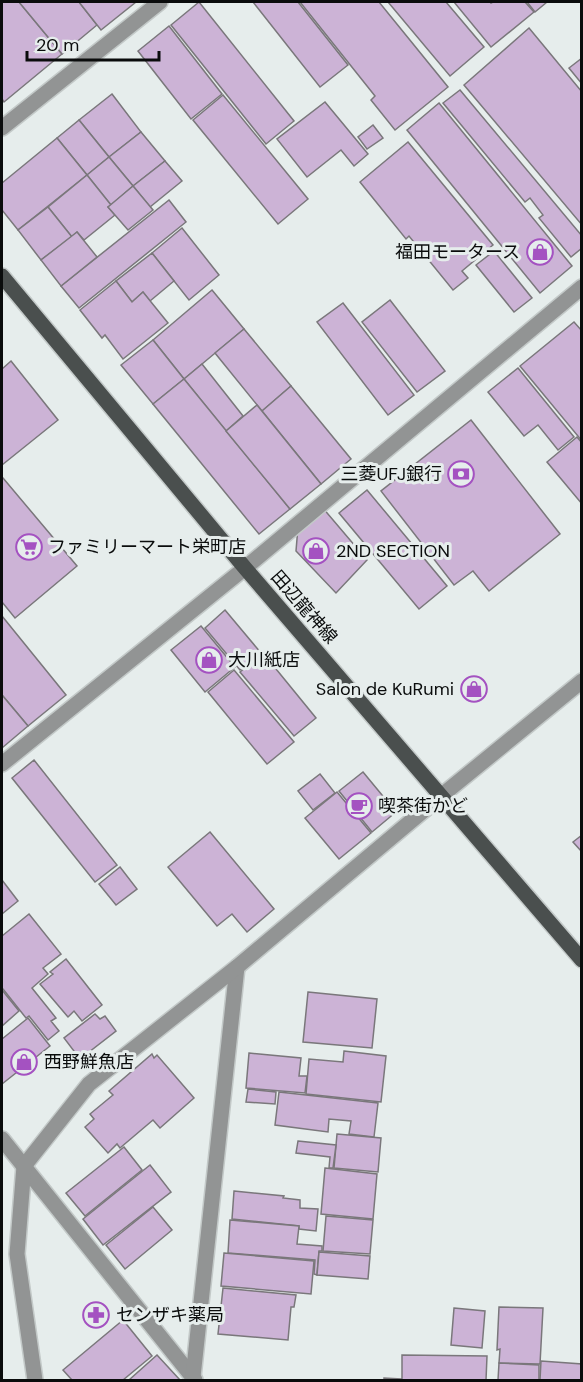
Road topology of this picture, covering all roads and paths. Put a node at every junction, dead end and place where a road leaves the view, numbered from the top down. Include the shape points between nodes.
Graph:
1 (160, 2) edge
2 (2, 128) edge
3 (2, 276) edge
4 (582, 286) edge
5 (245, 568) junction
6 (582, 681) edge
7 (2, 764) edge
8 (441, 796) junction
9 (582, 960) edge
10 (237, 967) junction
11 (2, 1139) edge
12 (24, 1167) junction
13 (194, 1379) edge
14 (35, 1380) edge

1 - 2 street
3 - 5 main road, 田辺龍神線
4 - 5 street
5 - 7 street
5 - 8 main road, 田辺龍神線
6 - 8 street
8 - 9 main road, 田辺龍神線
8 - 10 street
10 - 12 street via 89,1084
10 - 13 street
11 - 12 street
12 - 13 street
12 - 14 street via 17,1254

